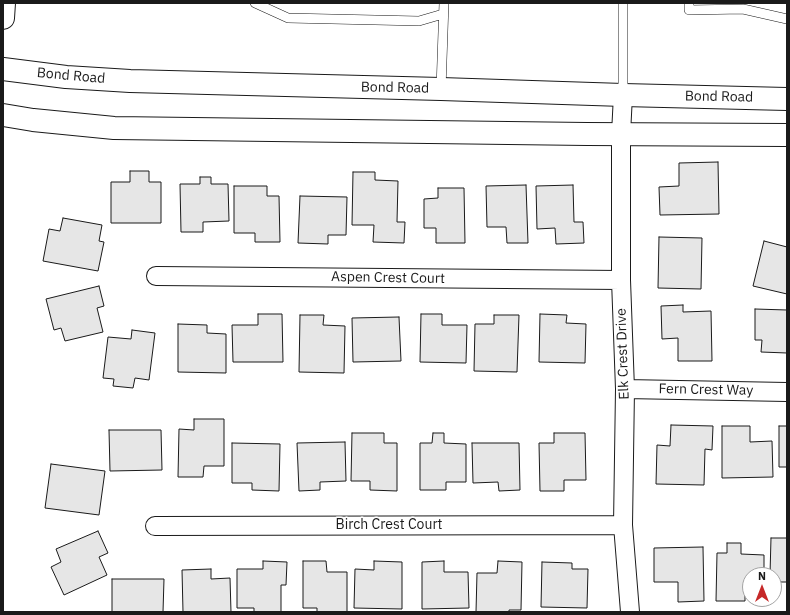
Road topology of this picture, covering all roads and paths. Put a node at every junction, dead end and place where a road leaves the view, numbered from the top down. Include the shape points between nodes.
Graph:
1 (4, 3) edge
2 (255, 3) edge
3 (444, 3) edge
4 (623, 3) edge
5 (689, 3) edge
6 (443, 14) junction
7 (3, 18) edge
8 (787, 19) edge
9 (3, 69) edge
10 (441, 89) junction
11 (623, 95) junction
12 (787, 99) edge
13 (3, 115) edge
14 (622, 134) junction
15 (787, 134) edge
16 (156, 276) dead end
17 (621, 280) junction
18 (625, 389) junction
19 (787, 392) edge
20 (623, 524) junction
21 (155, 526) dead end
22 (630, 612) edge

1 - 7 main road
2 - 6 lane via 288,18 419,21
3 - 6 lane
4 - 11 lane
5 - 8 lane via 689,10 742,9
6 - 10 lane
9 - 10 main road, Bond Road via 66,77 130,81
10 - 11 main road, Bond Road
11 - 12 main road, Bond Road
11 - 14 street, Elk Crest Drive
13 - 14 main road via 114,128
14 - 15 main road
14 - 17 street, Elk Crest Drive
16 - 17 street, Aspen Crest Court
17 - 18 street, Elk Crest Drive
18 - 19 street, Fern Crest Way
18 - 20 street, Elk Crest Drive
20 - 21 street, Birch Crest Court
20 - 22 street, Elk Crest Drive

